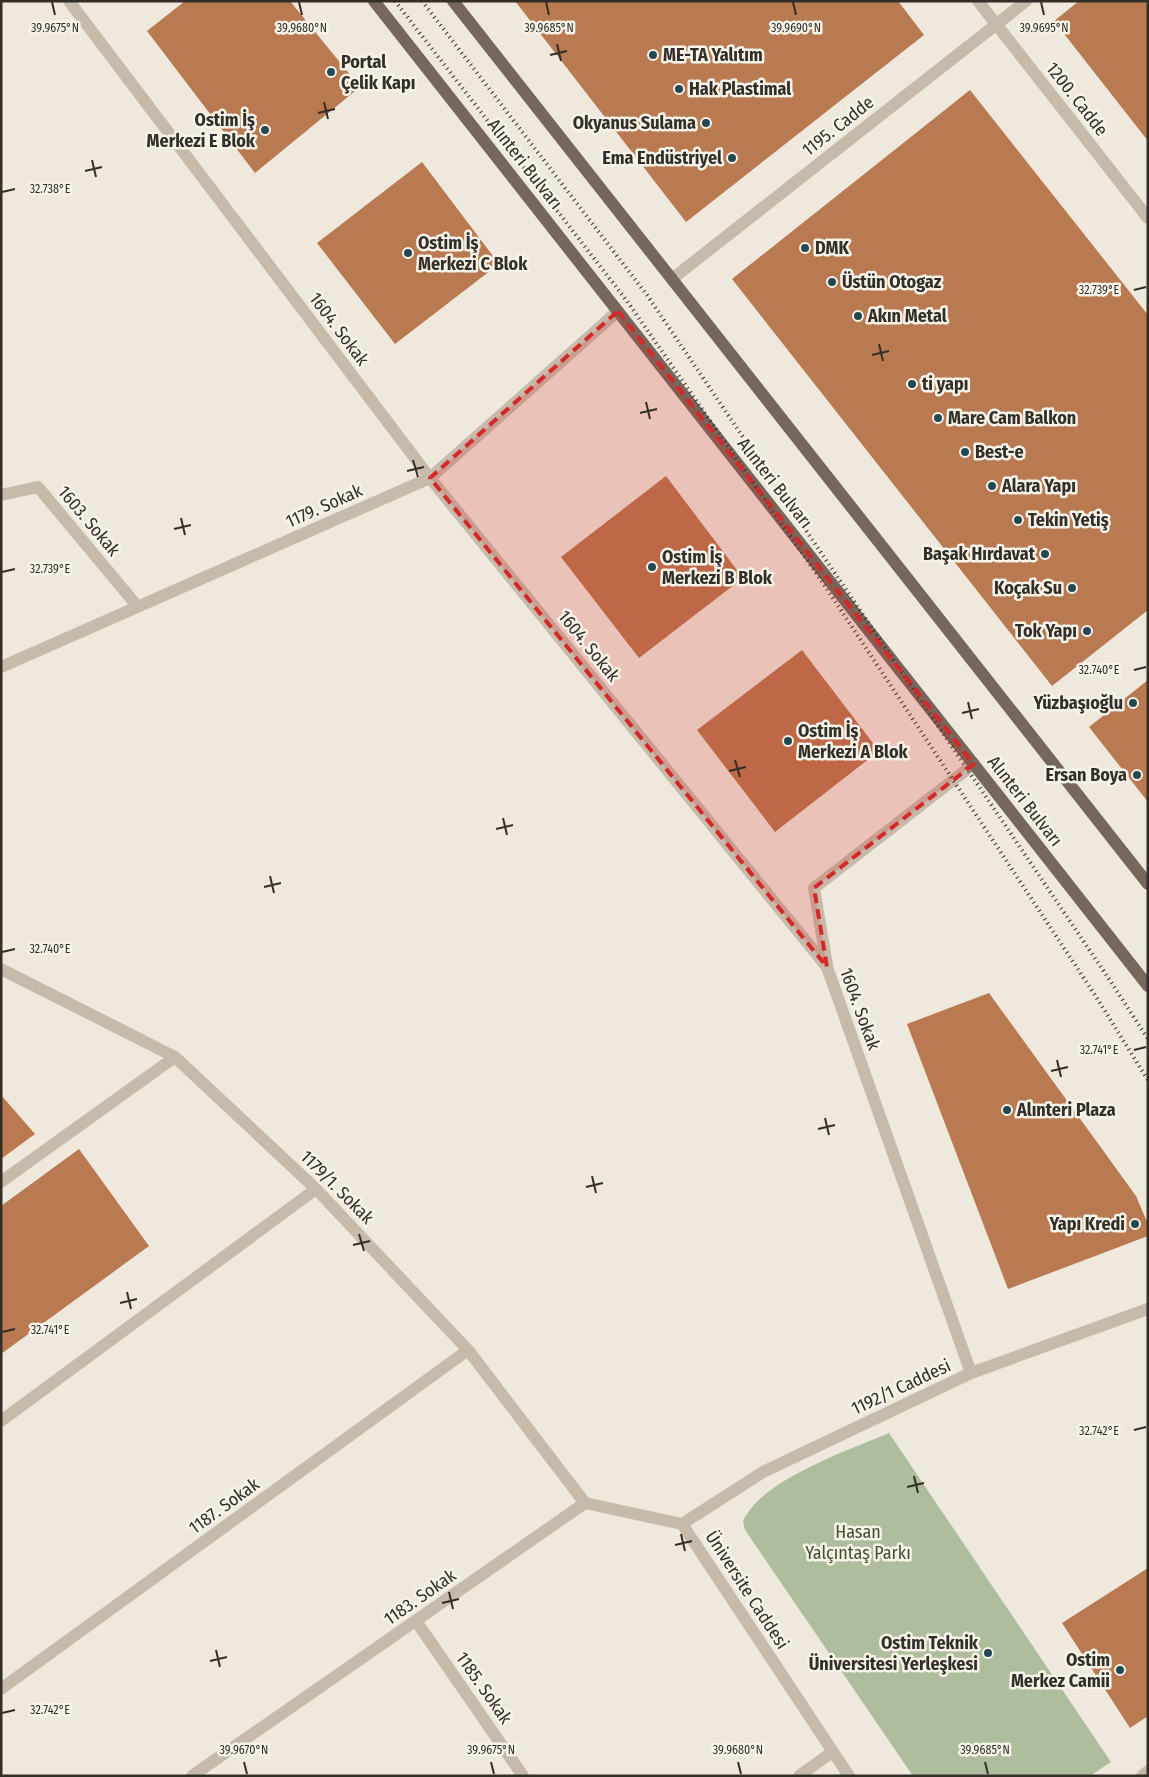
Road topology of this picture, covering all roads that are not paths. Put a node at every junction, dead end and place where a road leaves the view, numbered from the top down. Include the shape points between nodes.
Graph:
1 (68, 1) edge
2 (374, 1) edge
3 (453, 1) edge
4 (978, 1) edge
5 (1026, 1) edge
6 (996, 24) junction
7 (1148, 218) edge
8 (672, 279) junction
9 (618, 311) junction
10 (430, 478) junction
11 (1, 495) edge
12 (138, 607) junction
13 (1, 667) edge
14 (974, 764) junction
15 (1148, 884) edge
16 (827, 967) junction
17 (1, 969) edge
18 (1148, 986) edge
19 (175, 1057) junction
20 (1, 1182) edge
21 (316, 1189) junction
22 (1148, 1309) edge
23 (468, 1350) junction
24 (970, 1373) junction
25 (1, 1420) edge
26 (585, 1503) junction
27 (682, 1524) junction
28 (416, 1621) junction
29 (1, 1689) edge
30 (832, 1752) junction
31 (1148, 1772) edge
32 (192, 1776) edge
33 (523, 1776) edge
34 (799, 1776) edge
35 (849, 1776) edge
36 (1142, 1776) edge

1 - 10 street, 1604. Sokak
2 - 9 main road, Alınteri Bulvarı
3 - 8 main road
4 - 6 street, 1200. Cadde
5 - 6 street, 1195. Cadde
6 - 7 street, 1200. Cadde
6 - 8 street, 1195. Cadde
8 - 15 main road
9 - 10 street, 1179. Sokak
9 - 14 main road, Alınteri Bulvarı
10 - 12 street, 1179. Sokak
10 - 16 street, 1604. Sokak
11 - 12 street, 1603. Sokak via 38,487
12 - 13 street, 1179. Sokak
14 - 16 street via 814,888
14 - 18 main road, Alınteri Bulvarı
16 - 24 street, 1604. Sokak
17 - 19 street, 1179/1. Sokak
19 - 20 street
19 - 21 street, 1179/1. Sokak
21 - 23 street, 1179/1. Sokak
21 - 25 street
22 - 24 street, 1192/1 Caddesi
23 - 26 street, 1179/1. Sokak
23 - 29 street, 1187. Sokak
24 - 27 street, 1192/1 Caddesi via 763,1472
26 - 27 street
26 - 28 street, 1183. Sokak
27 - 30 street, Üniversite Caddesi
28 - 32 street, 1183. Sokak
28 - 33 street, 1185. Sokak
30 - 34 street
30 - 35 street, Üniversite Caddesi
31 - 36 street

